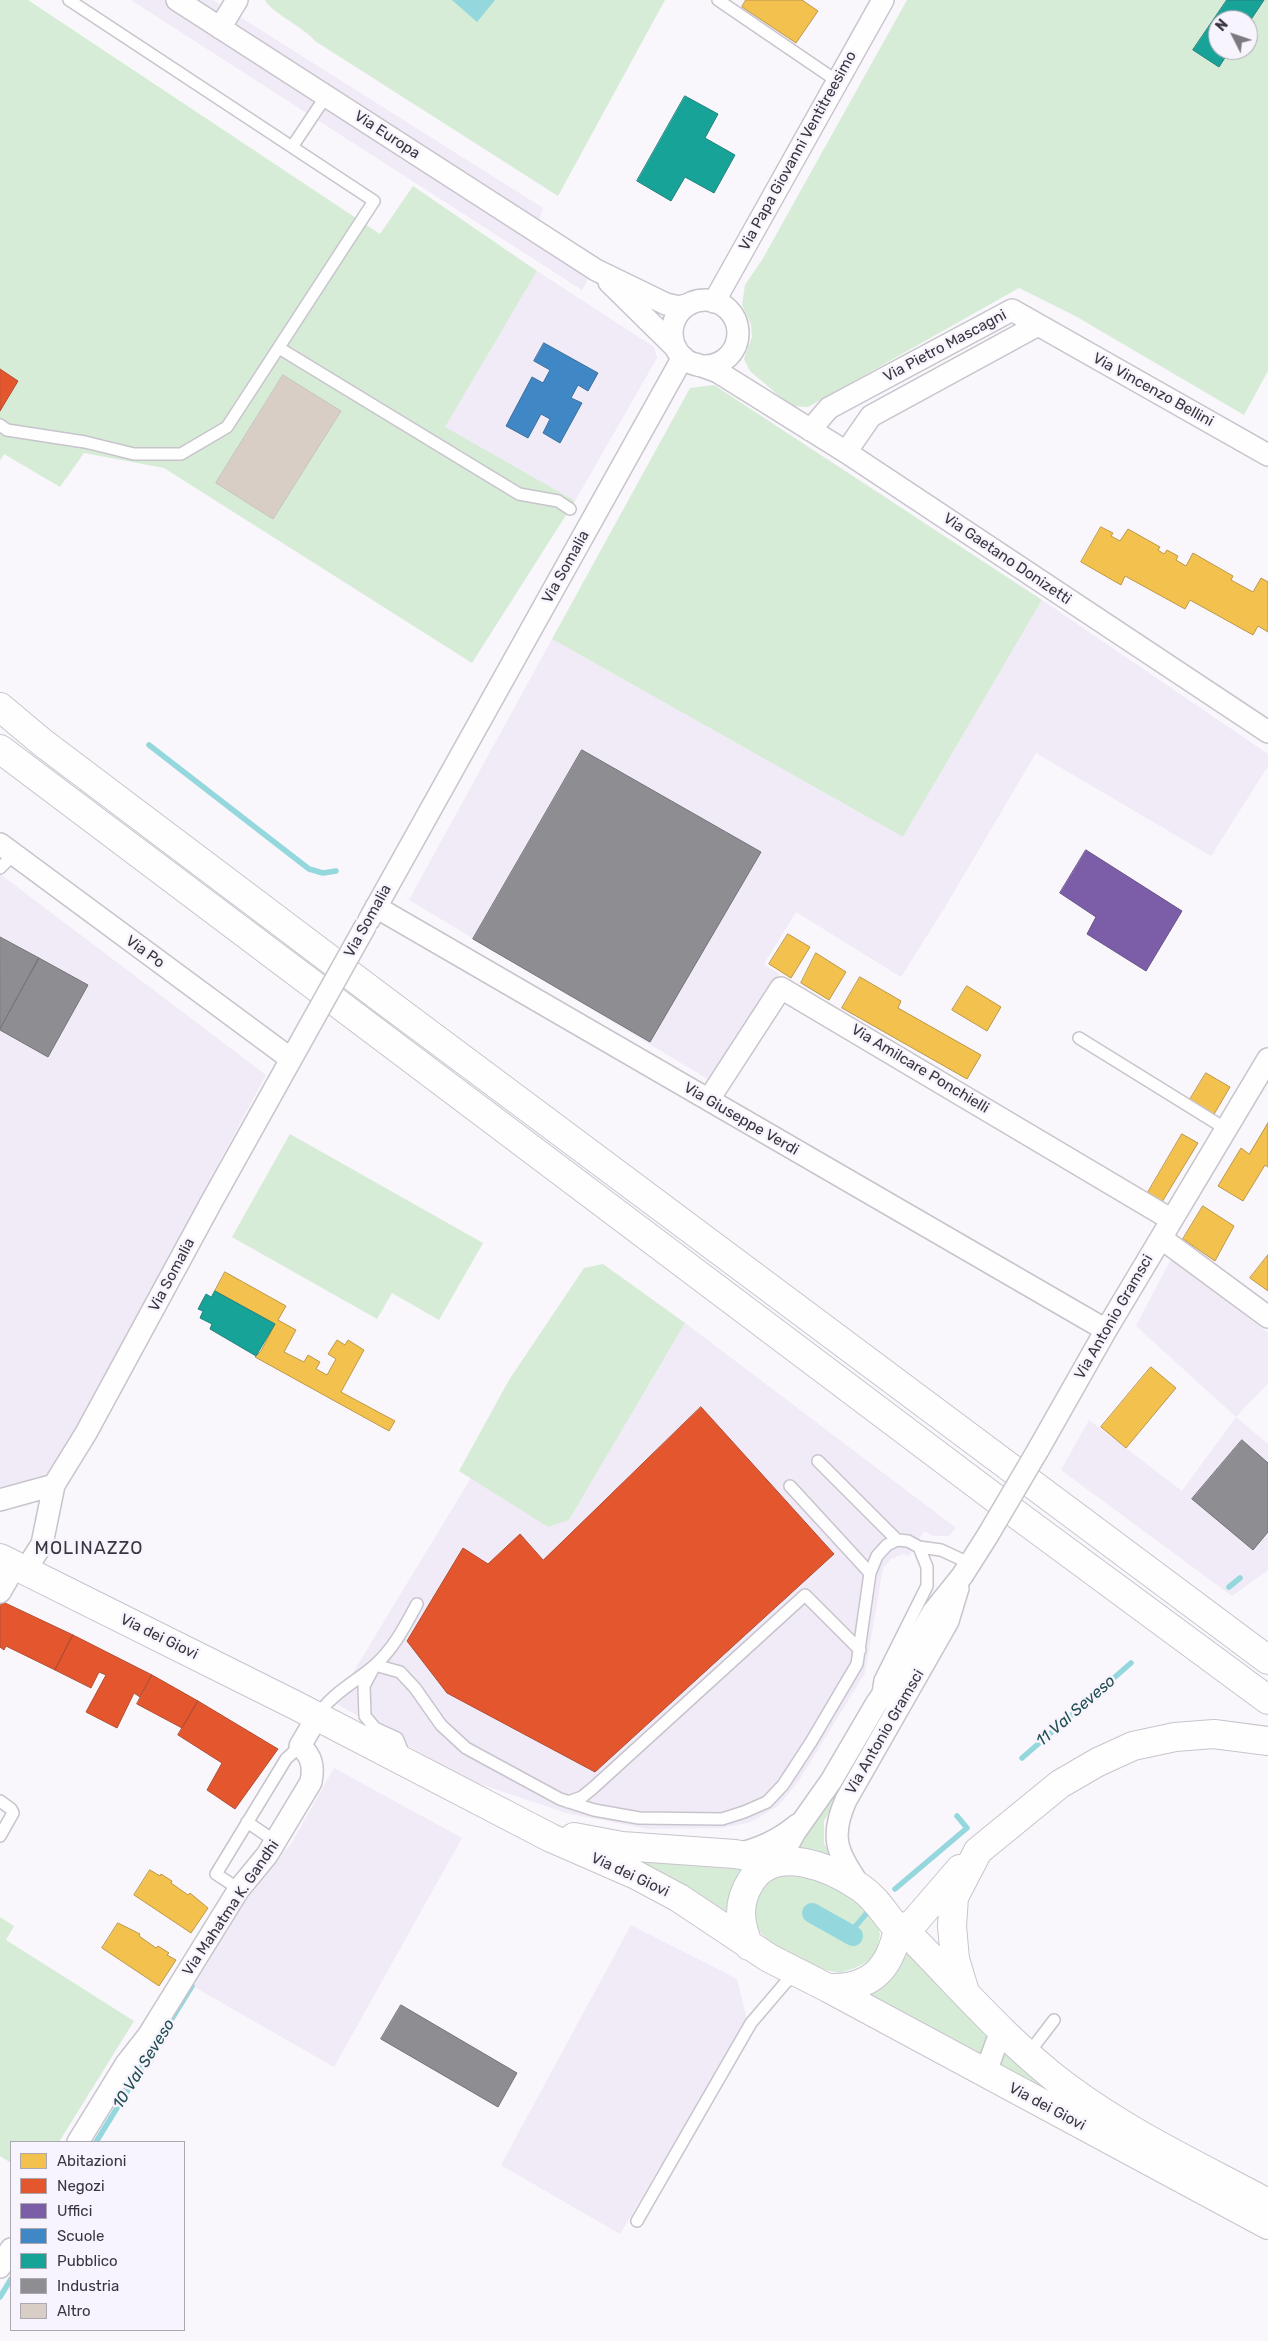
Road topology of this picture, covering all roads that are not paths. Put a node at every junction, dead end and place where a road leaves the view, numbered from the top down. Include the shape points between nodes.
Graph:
1 (70, 0) edge
2 (177, 0) edge
3 (237, 0) edge
4 (718, 0) edge
5 (883, 0) edge
6 (220, 28) junction
7 (837, 81) junction
8 (326, 96) junction
9 (292, 147) junction
10 (596, 270) junction
11 (714, 302) junction
12 (690, 304) junction
13 (1038, 325) junction
14 (736, 344) junction
15 (279, 348) junction
16 (685, 357) junction
17 (745, 388) junction
18 (0, 425) edge
19 (810, 430) junction
20 (846, 452) junction
21 (1268, 455) edge
22 (570, 508) dead end
23 (0, 707) edge
24 (1268, 732) edge
25 (0, 749) edge
26 (4, 856) edge
27 (371, 916) junction
28 (1079, 1038) dead end
29 (1268, 1058) edge
30 (291, 1059) junction
31 (709, 1100) junction
32 (1226, 1129) junction
33 (1166, 1229) junction
34 (1268, 1317) edge
35 (1106, 1330) junction
36 (818, 1461) dead end
37 (54, 1485) junction
38 (790, 1486) dead end
39 (0, 1500) edge
40 (897, 1540) junction
41 (919, 1547) junction
42 (13, 1565) edge
43 (966, 1569) junction
44 (870, 1573) junction
45 (0, 1592) edge
46 (417, 1604) dead end
47 (860, 1650) junction
48 (1268, 1660) edge
49 (375, 1665) junction
50 (1268, 1700) edge
51 (876, 1704) junction
52 (317, 1716) junction
53 (1268, 1741) edge
54 (300, 1746) junction
55 (408, 1764) junction
56 (0, 1801) edge
57 (568, 1802) junction
58 (504, 1815) junction
59 (806, 1817) junction
60 (247, 1822) junction
61 (0, 1836) edge
62 (275, 1841) junction
63 (978, 1851) junction
64 (735, 1854) junction
65 (777, 1861) junction
66 (239, 1888) junction
67 (861, 1888) junction
68 (897, 1927) junction
69 (749, 1946) junction
70 (799, 1974) junction
71 (828, 1988) junction
72 (965, 1992) junction
73 (1054, 2020) dead end
74 (1002, 2028) junction
75 (1028, 2054) junction
76 (985, 2074) junction
77 (79, 2141) edge
78 (1268, 2203) edge
79 (636, 2221) dead end
80 (1268, 2225) edge
81 (10, 2251) edge
82 (0, 2267) edge

1 - 9 lane
2 - 6 street, Via Europa
3 - 6 street
4 - 7 lane
5 - 7 street, Via Papa Giovanni Ventitreesimo
6 - 8 street, Via Europa
7 - 11 street, Via Papa Giovanni Ventitreesimo
8 - 9 lane
8 - 10 street, Via Europa
9 - 15 lane via 374,201
10 - 12 street, Via Europa via 666,304 679,307
10 - 16 street, Via Europa
11 - 12 street
11 - 14 street via 726,308 734,318
12 - 16 street via 679,314 672,336
13 - 19 street, Via Pietro Mascagni via 1012,310 829,408
13 - 20 street, Via Pietro Mascagni via 871,416
13 - 21 street, Via Vincenzo Bellini
14 - 16 street via 728,356 708,366
14 - 17 street via 734,369
15 - 18 lane via 227,427 181,454 134,454 84,442 7,430
15 - 22 lane via 518,494 558,501
16 - 17 street, Via Gaetano Donizetti
16 - 27 street, Via Somalia
17 - 19 street, Via Gaetano Donizetti
19 - 20 street, Via Gaetano Donizetti
20 - 24 street, Via Gaetano Donizetti
23 - 48 main road via 43,743 385,1001
25 - 50 main road
26 - 30 street, Via Po
27 - 30 street, Via Somalia, bridge
27 - 31 street, Via Giuseppe Verdi
28 - 32 lane
29 - 32 street, Via Antonio Gramsci
30 - 37 street, Via Somalia via 86,1433
31 - 33 street, Via Amilcare Ponchielli via 781,988
31 - 35 street, Via Giuseppe Verdi
32 - 33 street, Via Antonio Gramsci
33 - 34 street
33 - 35 street, Via Antonio Gramsci
35 - 43 street, Via Antonio Gramsci, bridge
36 - 40 lane
37 - 39 street
37 - 42 street, Via Somalia via 42,1544
38 - 44 lane
40 - 41 lane
40 - 44 lane via 877,1556
41 - 43 lane via 941,1550
41 - 51 lane via 927,1567 927,1586 880,1680
42 - 45 street, Via Somalia
42 - 52 main road, Via dei Giovi
43 - 51 street, Via Antonio Gramsci via 932,1612
43 - 67 street, Via Antonio Gramsci via 948,1621 838,1818 837,1844
44 - 47 lane
46 - 49 lane via 391,1650
47 - 57 lane via 857,1664 811,1742 783,1785 767,1802 722,1819 682,1819 639,1818
47 - 57 lane via 805,1595 593,1788
49 - 52 lane via 325,1704
49 - 55 lane via 364,1686 365,1716 375,1728 397,1738
49 - 57 lane via 400,1672 416,1688 442,1725 466,1748
51 - 59 street, Via Antonio Gramsci
52 - 54 street
52 - 55 main road, Via dei Giovi
53 - 63 main road via 1214,1734 1175,1737 1134,1746 1060,1784
54 - 60 lane via 286,1759
54 - 62 street, Via Mahatma K. Gandhi via 309,1755 314,1772
55 - 58 main road, Via dei Giovi
56 - 61 lane via 13,1813
58 - 64 main road, Via dei Giovi via 590,1841
58 - 69 main road, Via dei Giovi via 636,1875 673,1895
59 - 64 street, Via Antonio Gramsci via 770,1843
59 - 65 street, Via Antonio Gramsci
60 - 62 lane
60 - 66 lane via 216,1874
62 - 66 street, Via Mahatma K. Gandhi
63 - 68 main road via 938,1892 917,1921 910,1927
63 - 72 main road via 954,1897 952,1916 955,1959
64 - 65 main road, Via dei Giovi
65 - 67 main road via 808,1864
65 - 69 main road via 754,1877 741,1902 742,1929
66 - 77 street, Via Mahatma K. Gandhi
67 - 68 main road via 880,1904
68 - 71 main road via 895,1946 889,1960 876,1974 861,1984
68 - 72 main road, Via dei Giovi
69 - 70 main road
70 - 71 main road
70 - 79 lane via 786,1982 751,2023
71 - 76 main road, Via dei Giovi
72 - 74 main road, Via dei Giovi
73 - 75 lane
74 - 75 main road, Via dei Giovi
74 - 76 street
75 - 78 main road, Via dei Giovi via 1096,2108
76 - 80 main road, Via dei Giovi
81 - 82 street

